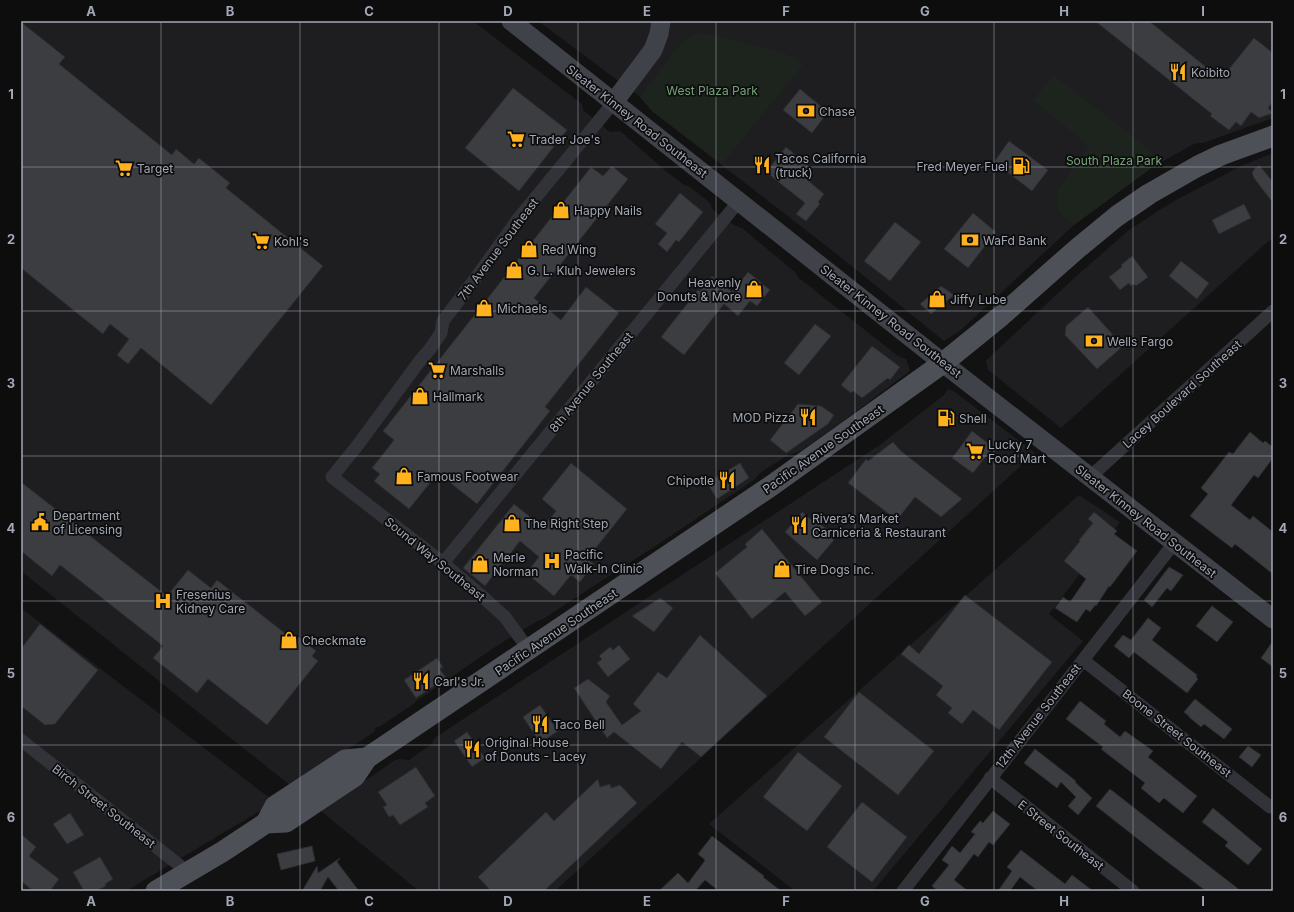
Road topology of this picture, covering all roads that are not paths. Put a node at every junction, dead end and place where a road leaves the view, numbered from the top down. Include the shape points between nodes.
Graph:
1 (511, 21) edge
2 (661, 21) edge
3 (614, 102) junction
4 (1273, 136) edge
5 (739, 201) junction
6 (1273, 311) edge
7 (943, 363) junction
8 (332, 476) joint
9 (1090, 477) junction
10 (1175, 542) junction
11 (443, 563) junction
12 (1273, 619) edge
13 (529, 650) junction
14 (1083, 660) junction
15 (21, 740) edge
16 (990, 778) junction
17 (1270, 806) dead end
18 (188, 872) junction
19 (156, 891) edge
20 (902, 891) edge
21 (1133, 891) edge

1 - 3 main road, Sleater Kinney Road Southeast
2 - 3 main road, 7th Avenue Southeast via 653,50
3 - 5 main road, Sleater Kinney Road Southeast
3 - 8 street, 7th Avenue Southeast via 518,219 443,321 441,333 430,349
4 - 7 main road, Pacific Avenue Southeast via 1198,166 1117,216
5 - 7 main road, Sleater Kinney Road Southeast
5 - 11 street, 8th Avenue Southeast
6 - 9 street, Lacey Boulevard Southeast
7 - 9 main road, Sleater Kinney Road Southeast
7 - 13 main road, Pacific Avenue Southeast via 803,464
8 - 11 street, Sound Way Southeast
9 - 10 main road, Sleater Kinney Road Southeast
10 - 12 main road, Sleater Kinney Road Southeast
10 - 14 street, 12th Avenue Southeast
11 - 13 street, Sound Way Southeast via 505,617
13 - 18 main road, Pacific Avenue Southeast via 367,758 345,760 275,806 266,823
14 - 16 street, 12th Avenue Southeast
14 - 17 street, Boone Street Southeast
15 - 18 street, Birch Street Southeast
16 - 20 street, 12th Avenue Southeast
16 - 21 street, E Street Southeast
18 - 19 main road, Pacific Avenue Southeast

